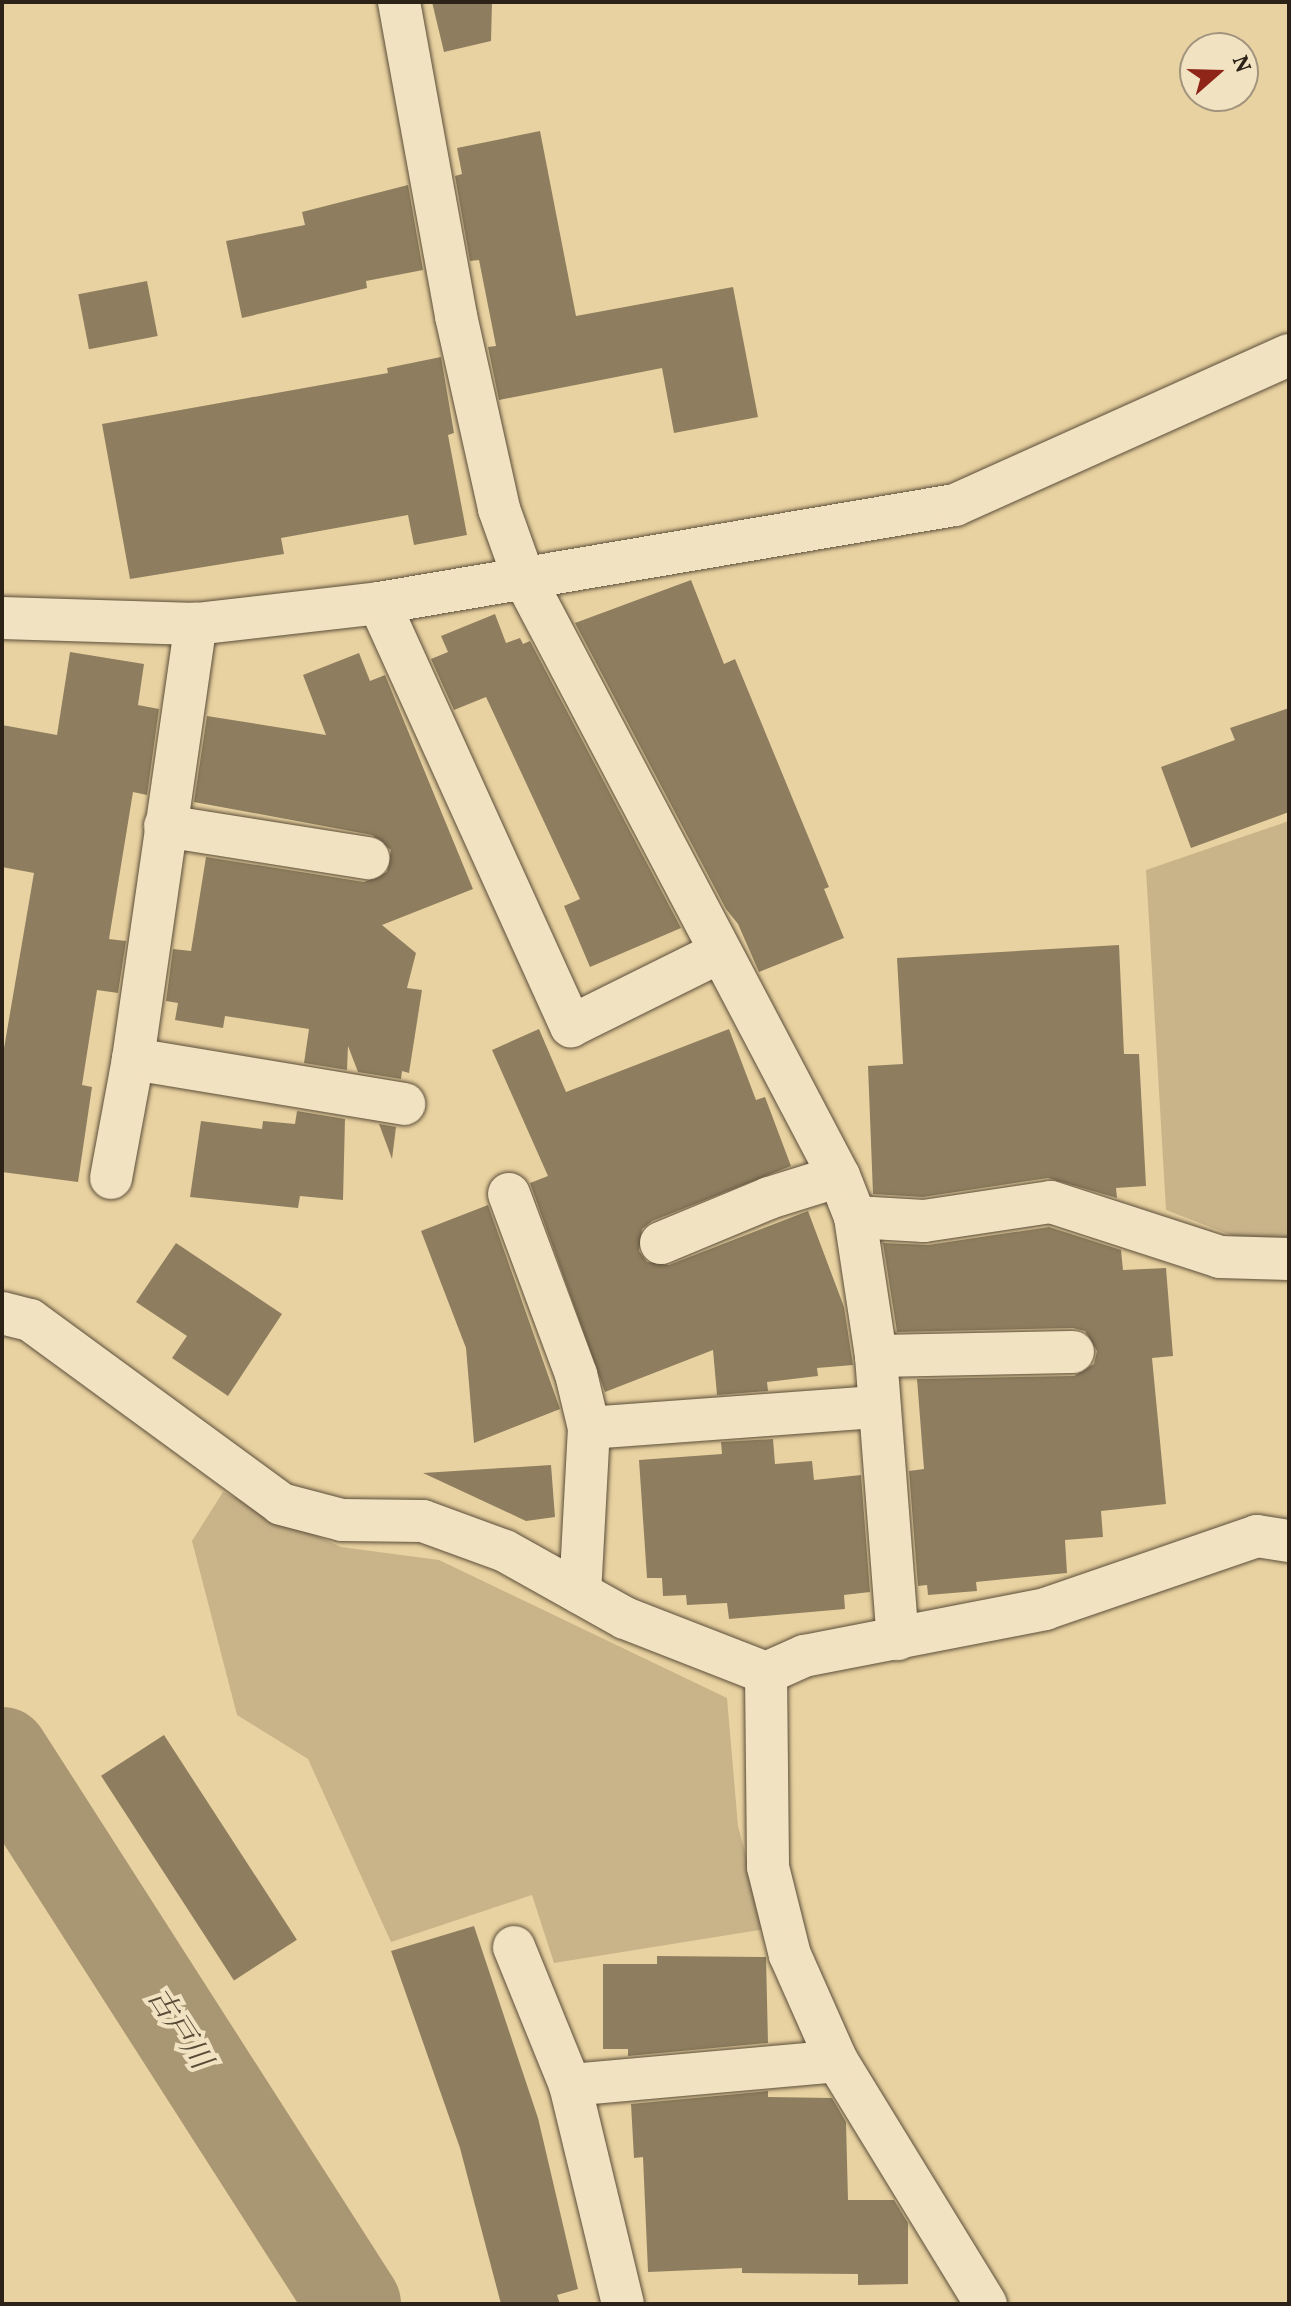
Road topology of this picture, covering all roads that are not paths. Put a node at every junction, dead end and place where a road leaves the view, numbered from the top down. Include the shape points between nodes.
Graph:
1 (399, 2) edge
2 (1289, 355) edge
3 (523, 576) junction
4 (379, 603) junction
5 (2, 618) edge
6 (196, 624) junction
7 (165, 826) junction
8 (368, 858) dead end
9 (720, 952) junction
10 (133, 1059) junction
11 (404, 1104) dead end
12 (839, 1176) junction
13 (111, 1178) dead end
14 (509, 1194) dead end
15 (855, 1217) junction
16 (661, 1243) dead end
17 (1289, 1259) edge
18 (2, 1313) edge
19 (1073, 1352) dead end
20 (876, 1356) junction
21 (878, 1407) junction
22 (589, 1428) junction
23 (1289, 1541) edge
24 (580, 1593) junction
25 (898, 1639) junction
26 (766, 1673) junction
27 (514, 1947) dead end
28 (837, 2061) junction
29 (570, 2085) junction
30 (623, 2304) edge
31 (986, 2304) edge

1 - 3 street via 463,346 499,509
2 - 3 street via 955,505
3 - 4 street
3 - 9 street
4 - 6 street
4 - 9 street via 571,1026
5 - 6 street
6 - 7 street
7 - 8 street
7 - 10 street
9 - 12 street
10 - 11 street
10 - 13 street
12 - 15 street
12 - 16 street via 769,1198
14 - 22 street via 576,1374
15 - 17 street via 924,1221 1051,1202 1220,1257
15 - 20 street
18 - 24 street via 30,1320 281,1504 342,1520 423,1521 505,1551
19 - 20 street
20 - 21 street
21 - 22 street
21 - 25 street
22 - 24 street
23 - 25 street via 1257,1536 1045,1609
24 - 26 street via 625,1618
25 - 26 street via 804,1656
26 - 28 street via 768,1867 790,1955
27 - 29 street
28 - 29 street
28 - 31 street
29 - 30 street

